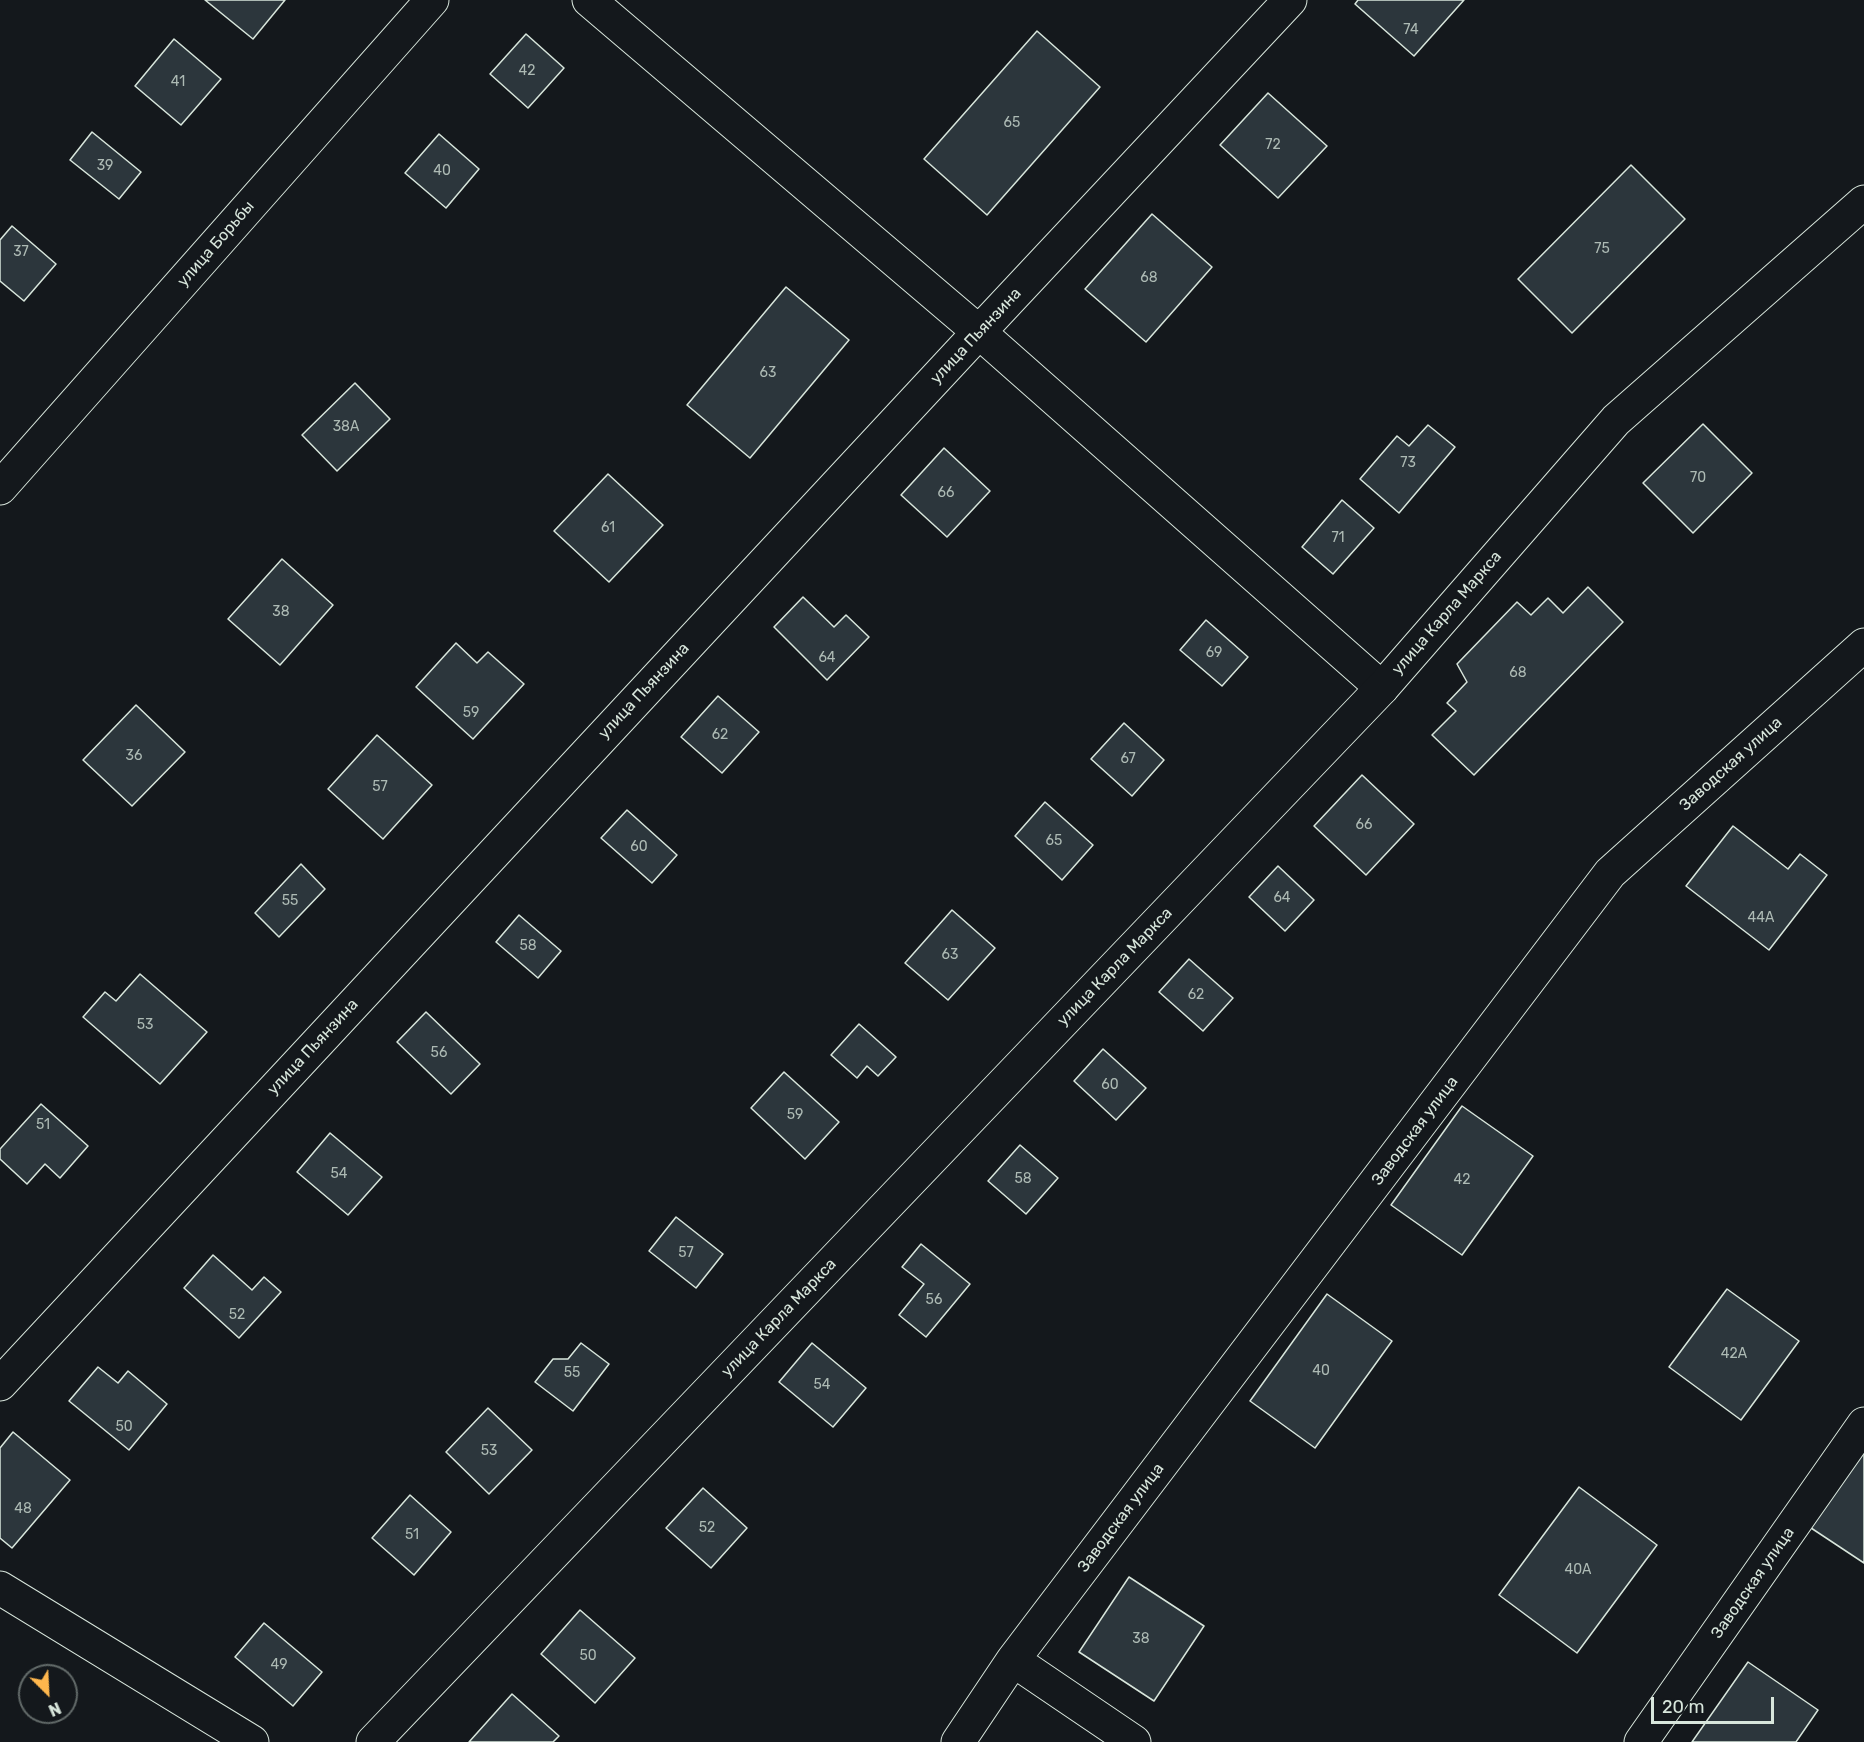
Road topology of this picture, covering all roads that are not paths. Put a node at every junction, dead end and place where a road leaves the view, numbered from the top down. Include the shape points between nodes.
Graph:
1 (432, 0) edge
2 (589, 0) edge
3 (1290, 0) edge
4 (1864, 202) edge
5 (979, 332) junction
6 (0, 488) edge
7 (1864, 645) edge
8 (1382, 688) junction
9 (0, 1384) edge
10 (1864, 1424) edge
11 (0, 1588) edge
12 (1013, 1660) junction
13 (252, 1742) edge
14 (373, 1742) edge
15 (958, 1742) edge
16 (1134, 1742) edge
17 (1641, 1742) edge

1 - 6 street, улица Борьбы
2 - 5 street
3 - 5 street, улица Пьянзина
4 - 8 street, улица Карла Маркса via 1616,420
5 - 8 street
5 - 9 street, улица Пьянзина
7 - 12 street, Заводская улица via 1610,873
8 - 14 street, улица Карла Маркса
10 - 17 street, Заводская улица
11 - 13 street
12 - 15 street, Заводская улица
12 - 16 street

